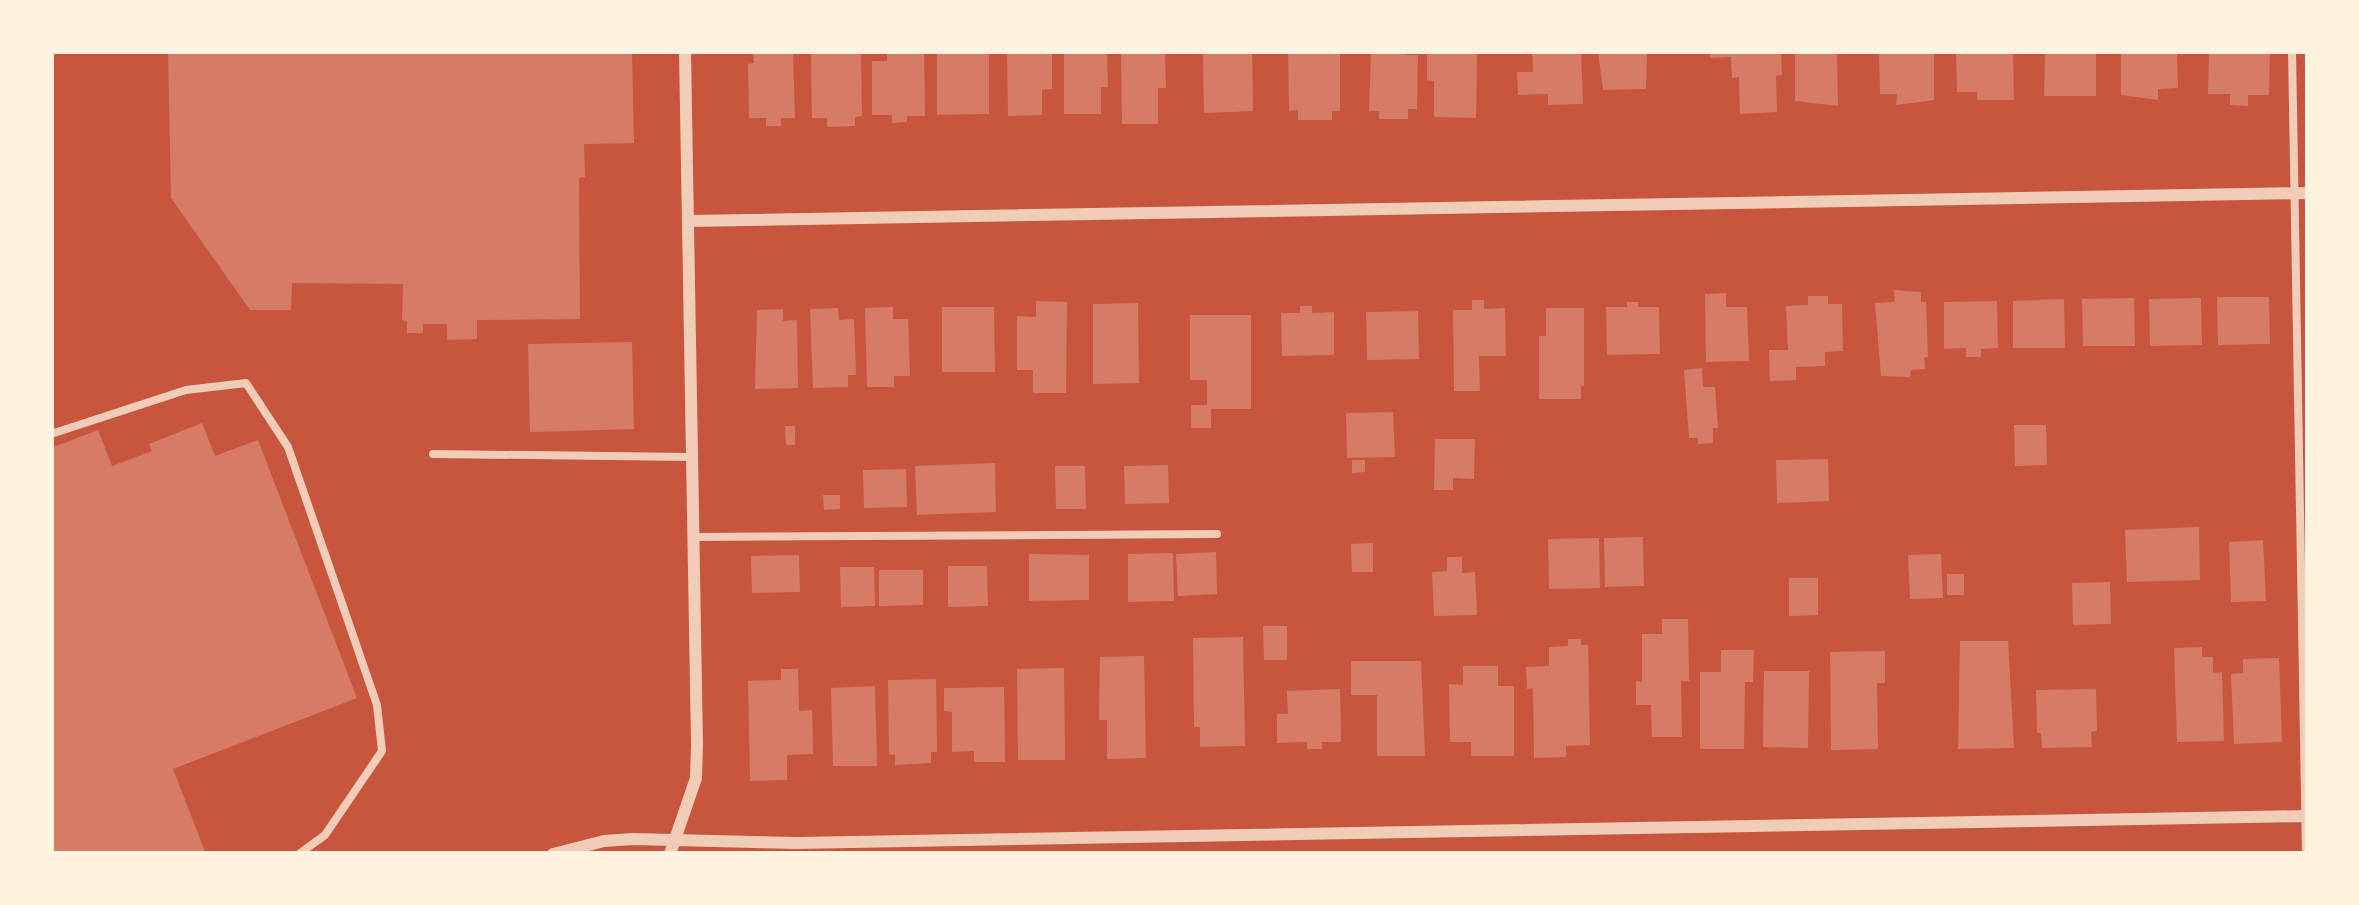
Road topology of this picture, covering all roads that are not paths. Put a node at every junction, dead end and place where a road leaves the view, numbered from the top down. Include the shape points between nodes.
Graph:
1 (685, 51) edge
2 (2292, 51) edge
3 (2303, 193) edge
4 (688, 221) junction
5 (51, 434) edge
6 (433, 454) dead end
7 (692, 458) junction
8 (1217, 534) dead end
9 (694, 537) junction
10 (2306, 816) edge
11 (671, 847) edge
12 (299, 854) edge
13 (553, 854) edge
14 (2306, 854) edge

1 - 4 street
2 - 3 lane
3 - 4 street
3 - 10 lane
4 - 7 street
5 - 12 lane via 186,390 246,383 288,447 377,705 382,751 325,836
6 - 7 lane
7 - 9 street
8 - 9 lane
9 - 11 street via 696,778
10 - 11 street
10 - 14 lane
11 - 13 street via 604,841

